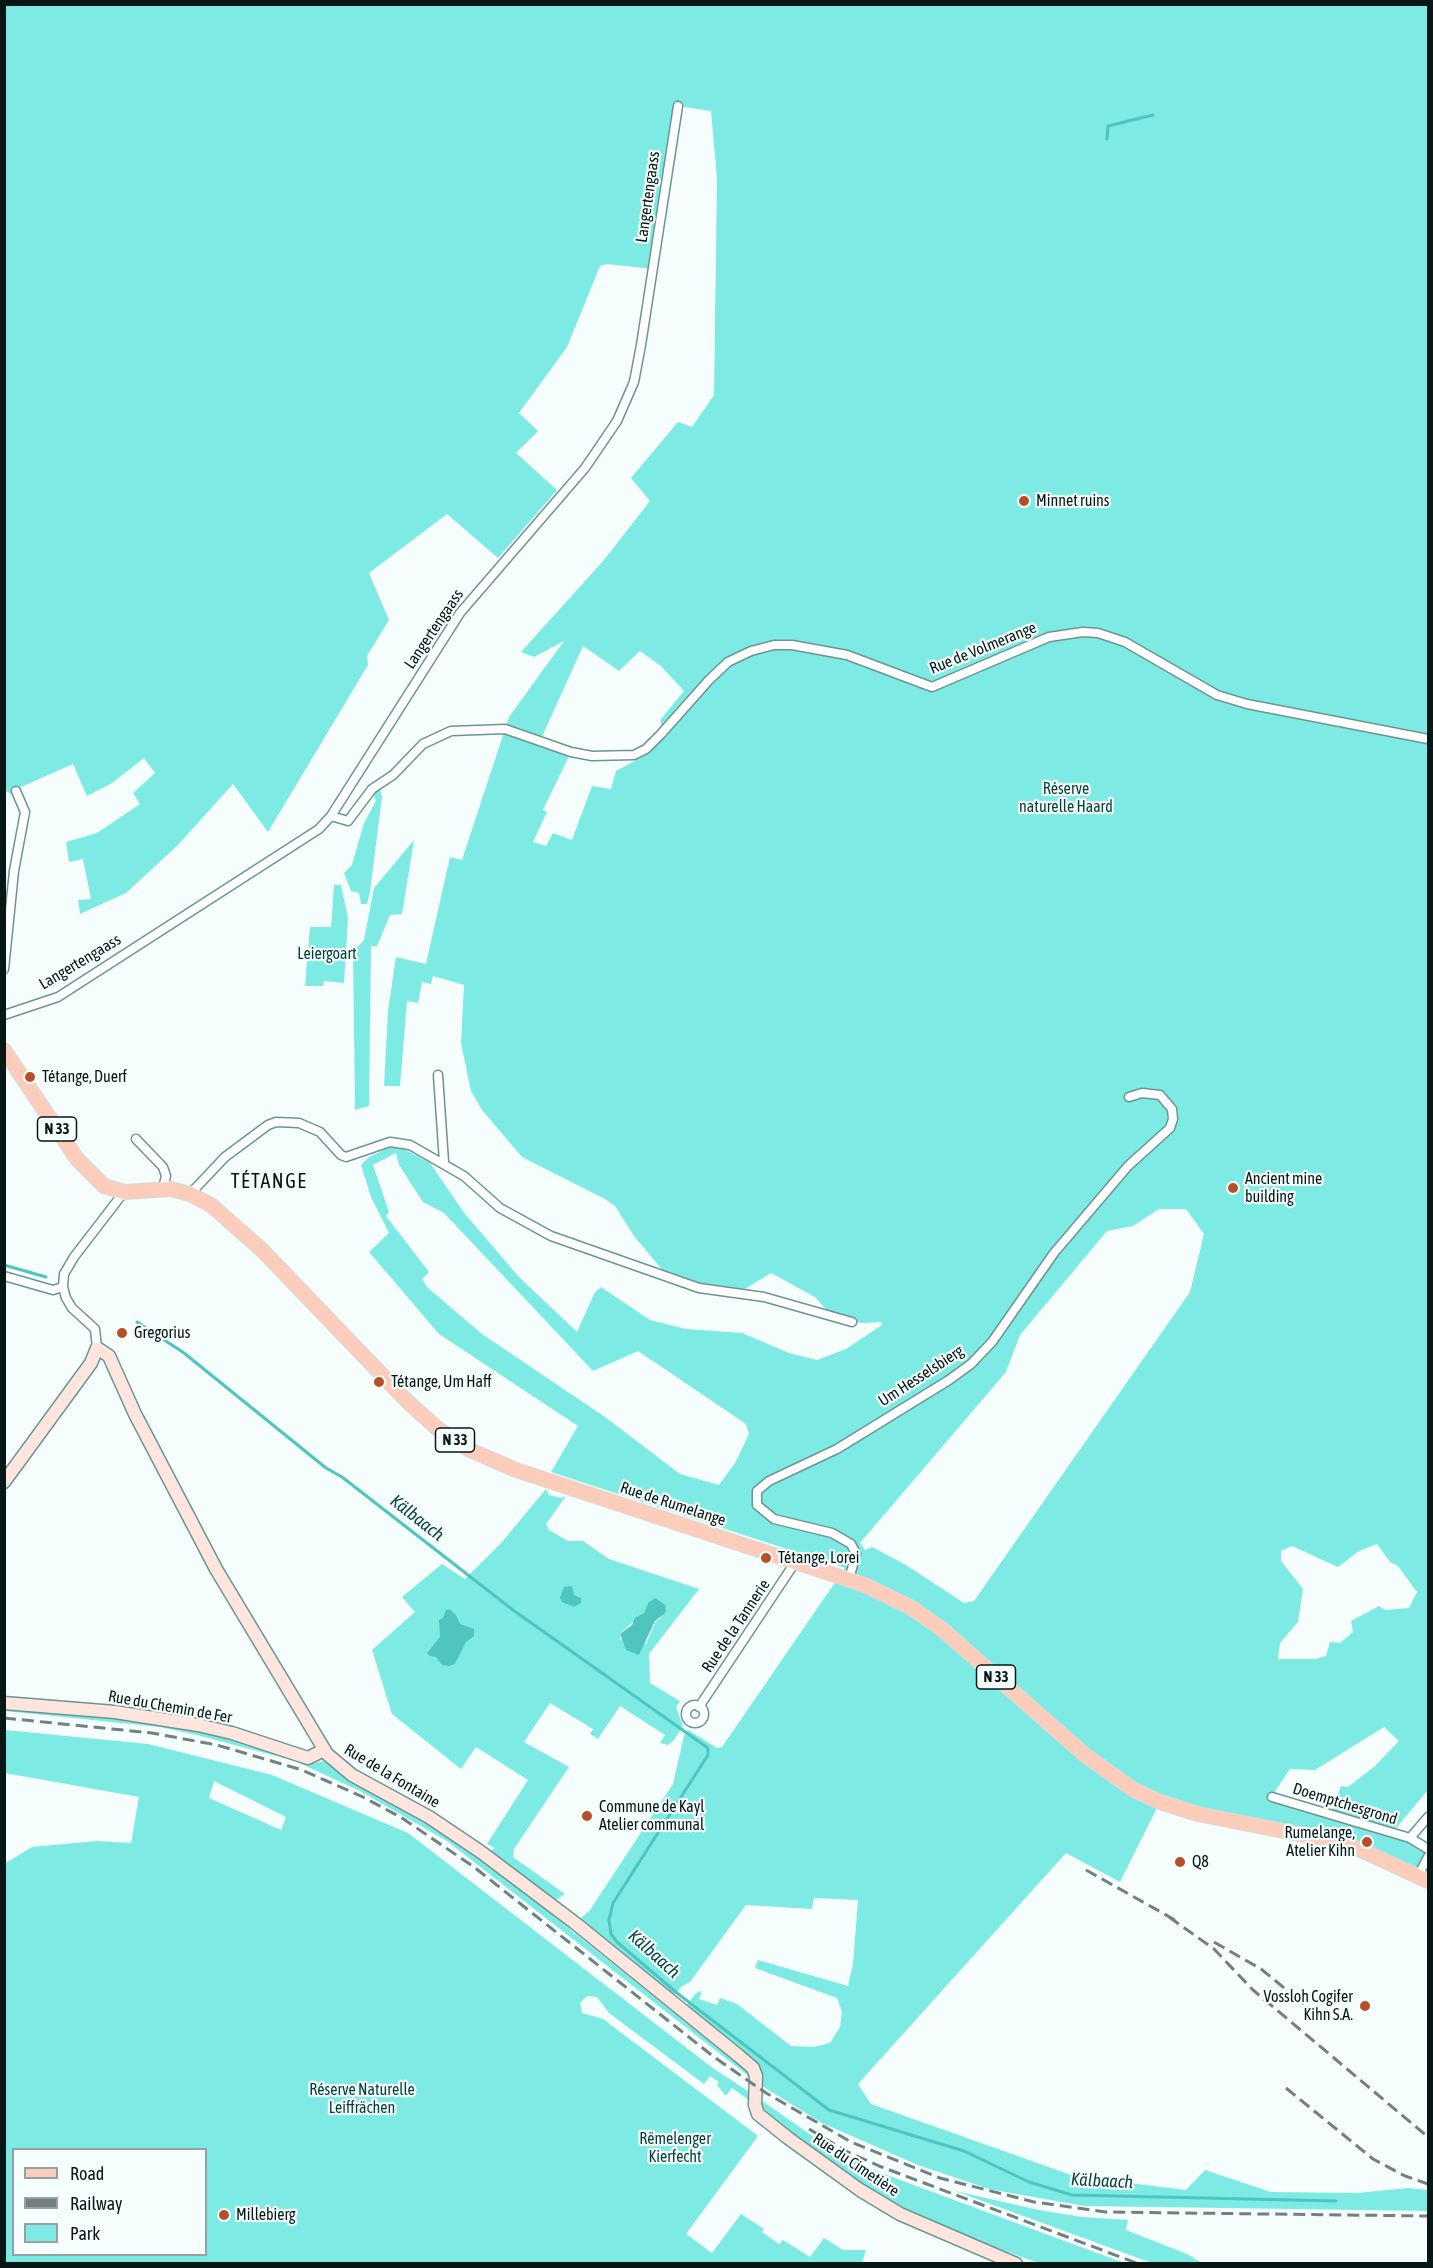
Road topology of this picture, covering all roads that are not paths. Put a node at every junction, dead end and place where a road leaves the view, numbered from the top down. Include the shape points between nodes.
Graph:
1 (678, 106) dead end
2 (1428, 739) edge
3 (15, 791) dead end
4 (331, 816) junction
5 (4, 969) edge
6 (4, 1016) edge
7 (4, 1050) edge
8 (438, 1075) dead end
9 (1129, 1097) dead end
10 (136, 1139) dead end
11 (444, 1162) junction
12 (163, 1188) junction
13 (124, 1192) junction
14 (190, 1194) junction
15 (4, 1276) edge
16 (63, 1287) junction
17 (852, 1322) dead end
18 (97, 1348) junction
19 (4, 1482) edge
20 (796, 1562) junction
21 (849, 1579) junction
22 (4, 1703) edge
23 (699, 1707) dead end
24 (324, 1750) junction
25 (1272, 1797) dead end
26 (1428, 1817) edge
27 (1410, 1839) junction
28 (1428, 1849) edge
29 (1428, 1857) edge
30 (1423, 1878) edge
31 (755, 2105) joint
32 (1016, 2264) edge

1 - 4 street, Langertengaass via 634,382 616,421 585,468 460,613
2 - 4 street, Rue de Volmerange via 1217,695 1125,642 1098,633 1049,637 932,687 847,655 774,645 728,662 661,734 634,755 582,754 505,729 451,731 423,744 393,775 372,789 348,821
3 - 5 street via 25,812 14,871
4 - 6 street, Langertengaass via 318,829 68,991
7 - 13 main road, N 33 via 77,1160 104,1186
8 - 11 street
9 - 21 street, Um Hesselsbierg via 1142,1093 1160,1095 1172,1109 1170,1128 1128,1166 1054,1253 971,1364 847,1443 769,1481 757,1491 757,1505 774,1519 832,1533 850,1544 856,1554
10 - 12 street via 163,1167
11 - 14 street via 410,1145 390,1143 346,1156 310,1126 276,1122 225,1157
11 - 17 street via 500,1208 550,1236 699,1288 771,1298
12 - 13 main road, Rue de Rumelange / N 33
12 - 14 main road, Rue de Rumelange / N 33
13 - 16 street via 74,1257 64,1274
14 - 20 main road, Rue de Rumelange / N 33 via 225,1215 409,1403 470,1450 516,1470
15 - 16 street via 53,1290
16 - 18 street via 72,1308 95,1329
18 - 19 main road via 91,1363
18 - 24 main road, Rue de la Fontaine via 114,1363 135,1414 216,1569
20 - 21 main road, Rue de Rumelange / N 33
20 - 23 street, Rue de la Tannerie
21 - 30 main road, Rue de Rumelange / N 33 via 912,1608 943,1630 1085,1755 1134,1790 1160,1802 1324,1839
22 - 24 main road, Rue du Chemin de Fer via 190,1724 308,1758
24 - 31 main road, Rue de la Fontaine via 352,1775 429,1817 481,1852 739,2056 756,2076
25 - 27 street, Doemptchesgrond
26 - 27 street, Doemptchesgrond
27 - 28 street, Doemptchesgrond
29 - 30 street
31 - 32 main road, Rue du Cimetière via 762,2119 860,2190 900,2214

